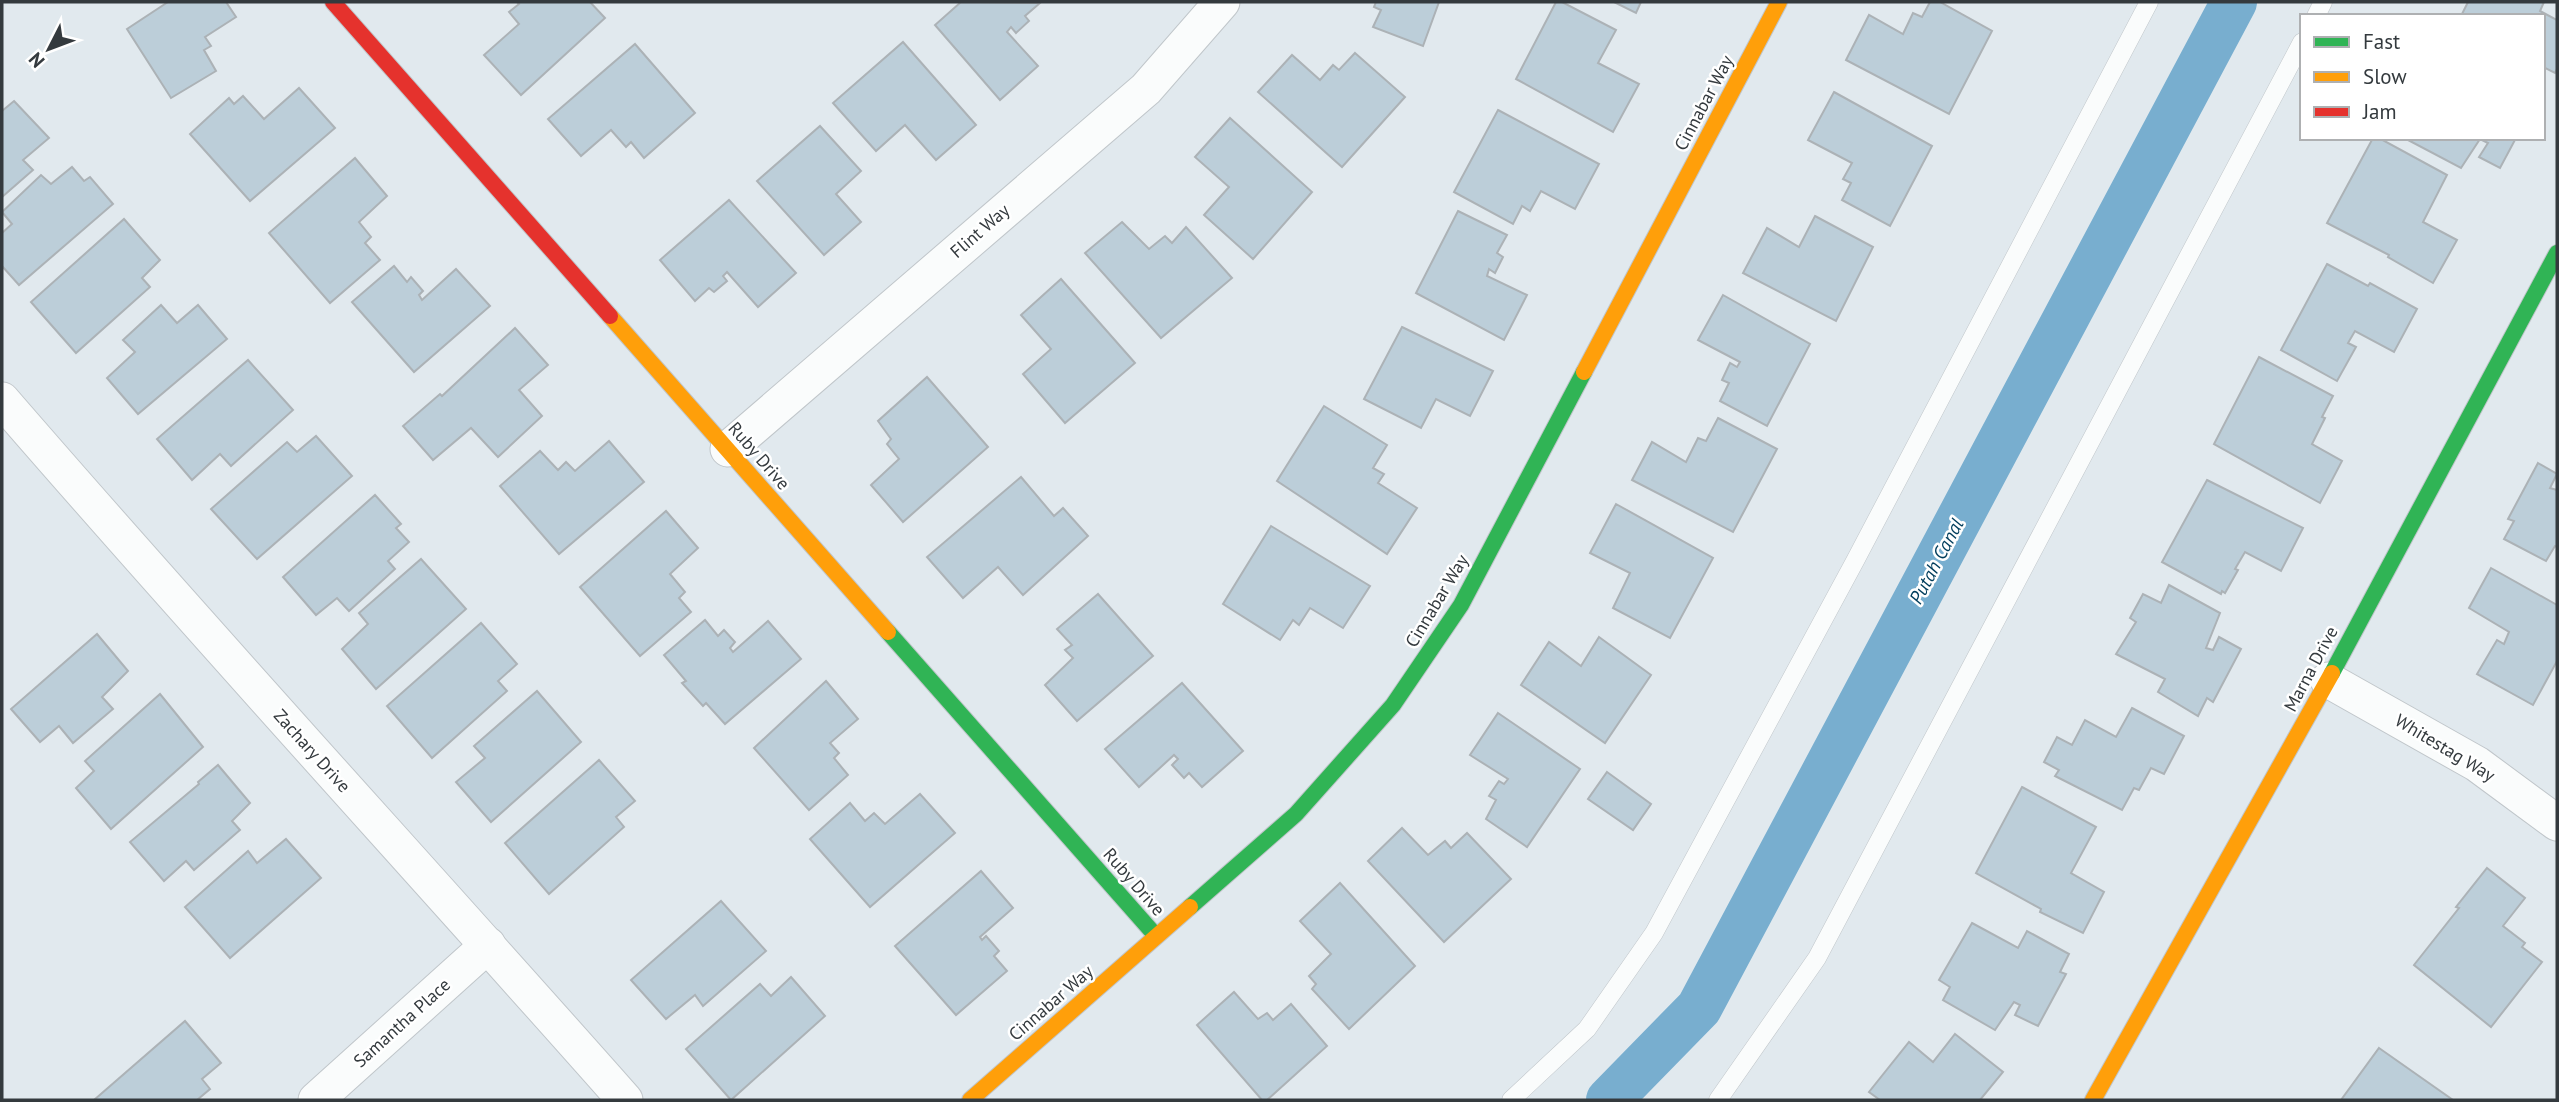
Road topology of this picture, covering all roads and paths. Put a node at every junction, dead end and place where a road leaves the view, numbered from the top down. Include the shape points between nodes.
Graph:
1 (333, 2) edge
2 (1222, 2) edge
3 (1779, 2) edge
4 (2149, 2) edge
5 (2300, 46) edge
6 (2557, 253) edge
7 (2, 400) edge
8 (728, 449) junction
9 (2328, 680) junction
10 (2557, 823) edge
11 (1156, 936) junction
12 (488, 945) junction
13 (316, 1100) edge
14 (625, 1100) edge
15 (970, 1100) edge
16 (1511, 1100) edge
17 (1718, 1100) edge
18 (2093, 1100) edge

1 - 8 street, Ruby Drive
2 - 8 street, Flint Way via 1146,89
3 - 11 street, Cinnabar Way via 1461,605 1393,705 1353,753 1296,814
4 - 16 lane via 1654,933 1587,1029
5 - 17 lane via 1817,958
6 - 9 street, Marna Drive
7 - 12 street, Zachary Drive via 152,575
8 - 11 street, Ruby Drive
9 - 10 street, Whitestag Way via 2477,764
9 - 18 street, Marna Drive
11 - 15 street, Cinnabar Way
12 - 13 street, Samantha Place
12 - 14 street, Zachary Drive

